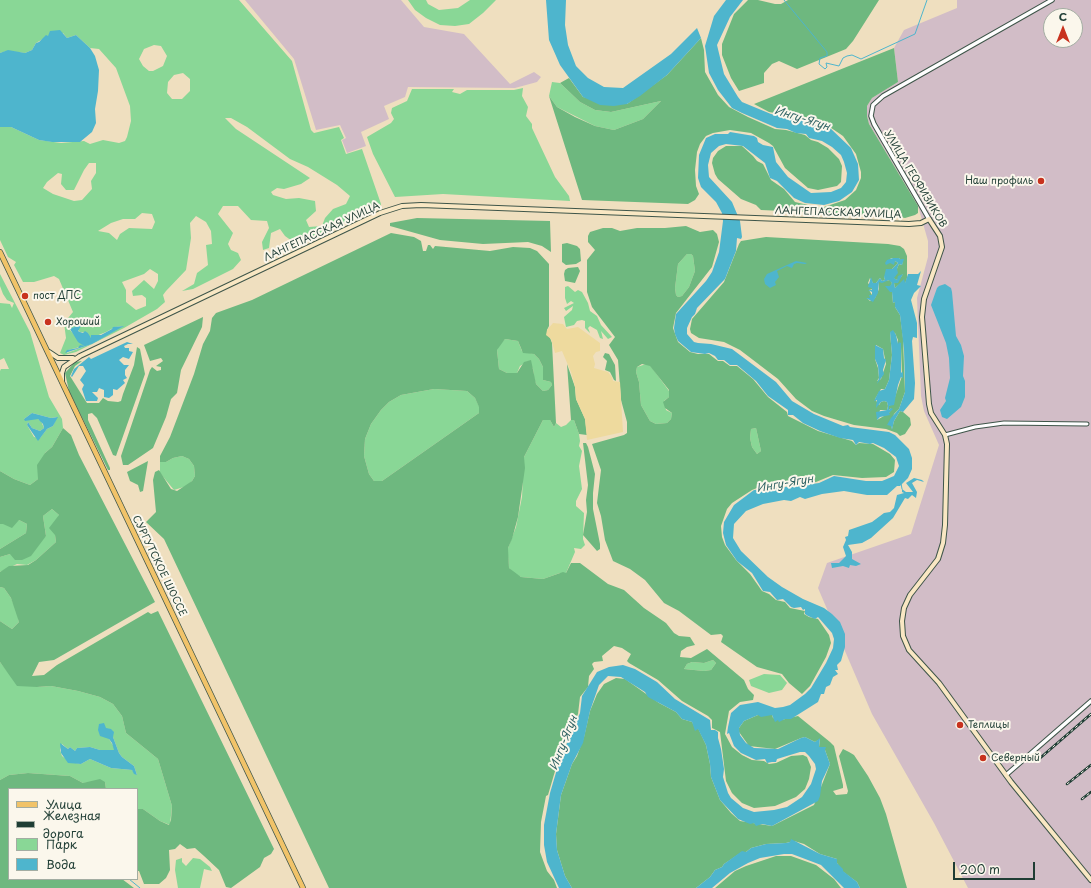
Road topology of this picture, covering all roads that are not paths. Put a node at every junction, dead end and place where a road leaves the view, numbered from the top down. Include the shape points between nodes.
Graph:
1 (1052, 0) edge
2 (929, 219) junction
3 (0, 252) edge
4 (45, 347) junction
5 (80, 356) junction
6 (64, 359) junction
7 (72, 360) junction
8 (54, 367) junction
9 (68, 395) junction
10 (1087, 424) dead end
11 (945, 435) junction
12 (1091, 701) edge
13 (1006, 775) junction
14 (1091, 880) edge
15 (303, 888) edge

1 - 2 street, УЛИЦА ГЕОФИЗИКОВ via 882,96 873,105 871,116 874,124
2 - 5 main road, ЛАНГЕПАССКАЯ УЛИЦА via 909,224 421,204 395,207
2 - 11 main road, УЛИЦА ГЕОФИЗИКОВ via 940,236 942,247 923,305 928,398 932,412
3 - 4 main road, СУРГУТСКОЕ ШОССЕ
4 - 6 main road via 53,356
4 - 8 main road, СУРГУТСКОЕ ШОССЕ
5 - 6 main road
5 - 7 main road
6 - 8 main road
7 - 8 main road
7 - 9 main road via 64,367 61,375
8 - 9 main road, СУРГУТСКОЕ ШОССЕ
9 - 15 main road, СУРГУТСКОЕ ШОССЕ
10 - 11 street via 1004,423
11 - 13 main road, УЛИЦА ГЕОФИЗИКОВ via 947,456 943,542 936,564 907,601 902,614 903,636 909,650 939,683
12 - 13 street
13 - 14 main road, УЛИЦА ГЕОФИЗИКОВ

